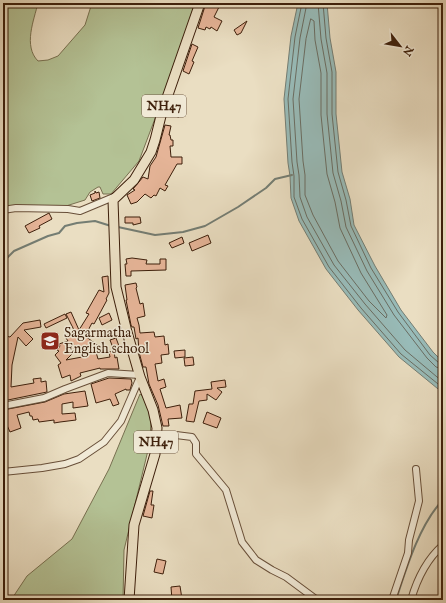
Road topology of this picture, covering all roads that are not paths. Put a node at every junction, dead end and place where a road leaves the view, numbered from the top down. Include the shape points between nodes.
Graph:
1 (200, 3) edge
2 (116, 198) junction
3 (3, 210) edge
4 (140, 376) junction
5 (3, 406) edge
6 (156, 435) junction
7 (416, 469) dead end
8 (3, 472) edge
9 (443, 545) edge
10 (129, 600) edge
11 (317, 600) edge
12 (392, 600) edge
13 (411, 600) edge

1 - 2 highway, NH47 via 147,160 134,180
2 - 3 street via 80,210
2 - 4 highway, NH47 via 116,287
4 - 5 street via 108,374 44,398
4 - 6 highway, NH47 via 154,410
4 - 8 street via 122,421 104,442 79,459 65,464
6 - 10 highway, NH47 via 155,454 134,525
6 - 11 street via 192,437 196,443 196,454 226,490 242,542 256,560 286,577
7 - 12 street via 418,501 408,540 408,553
9 - 13 street via 422,572

